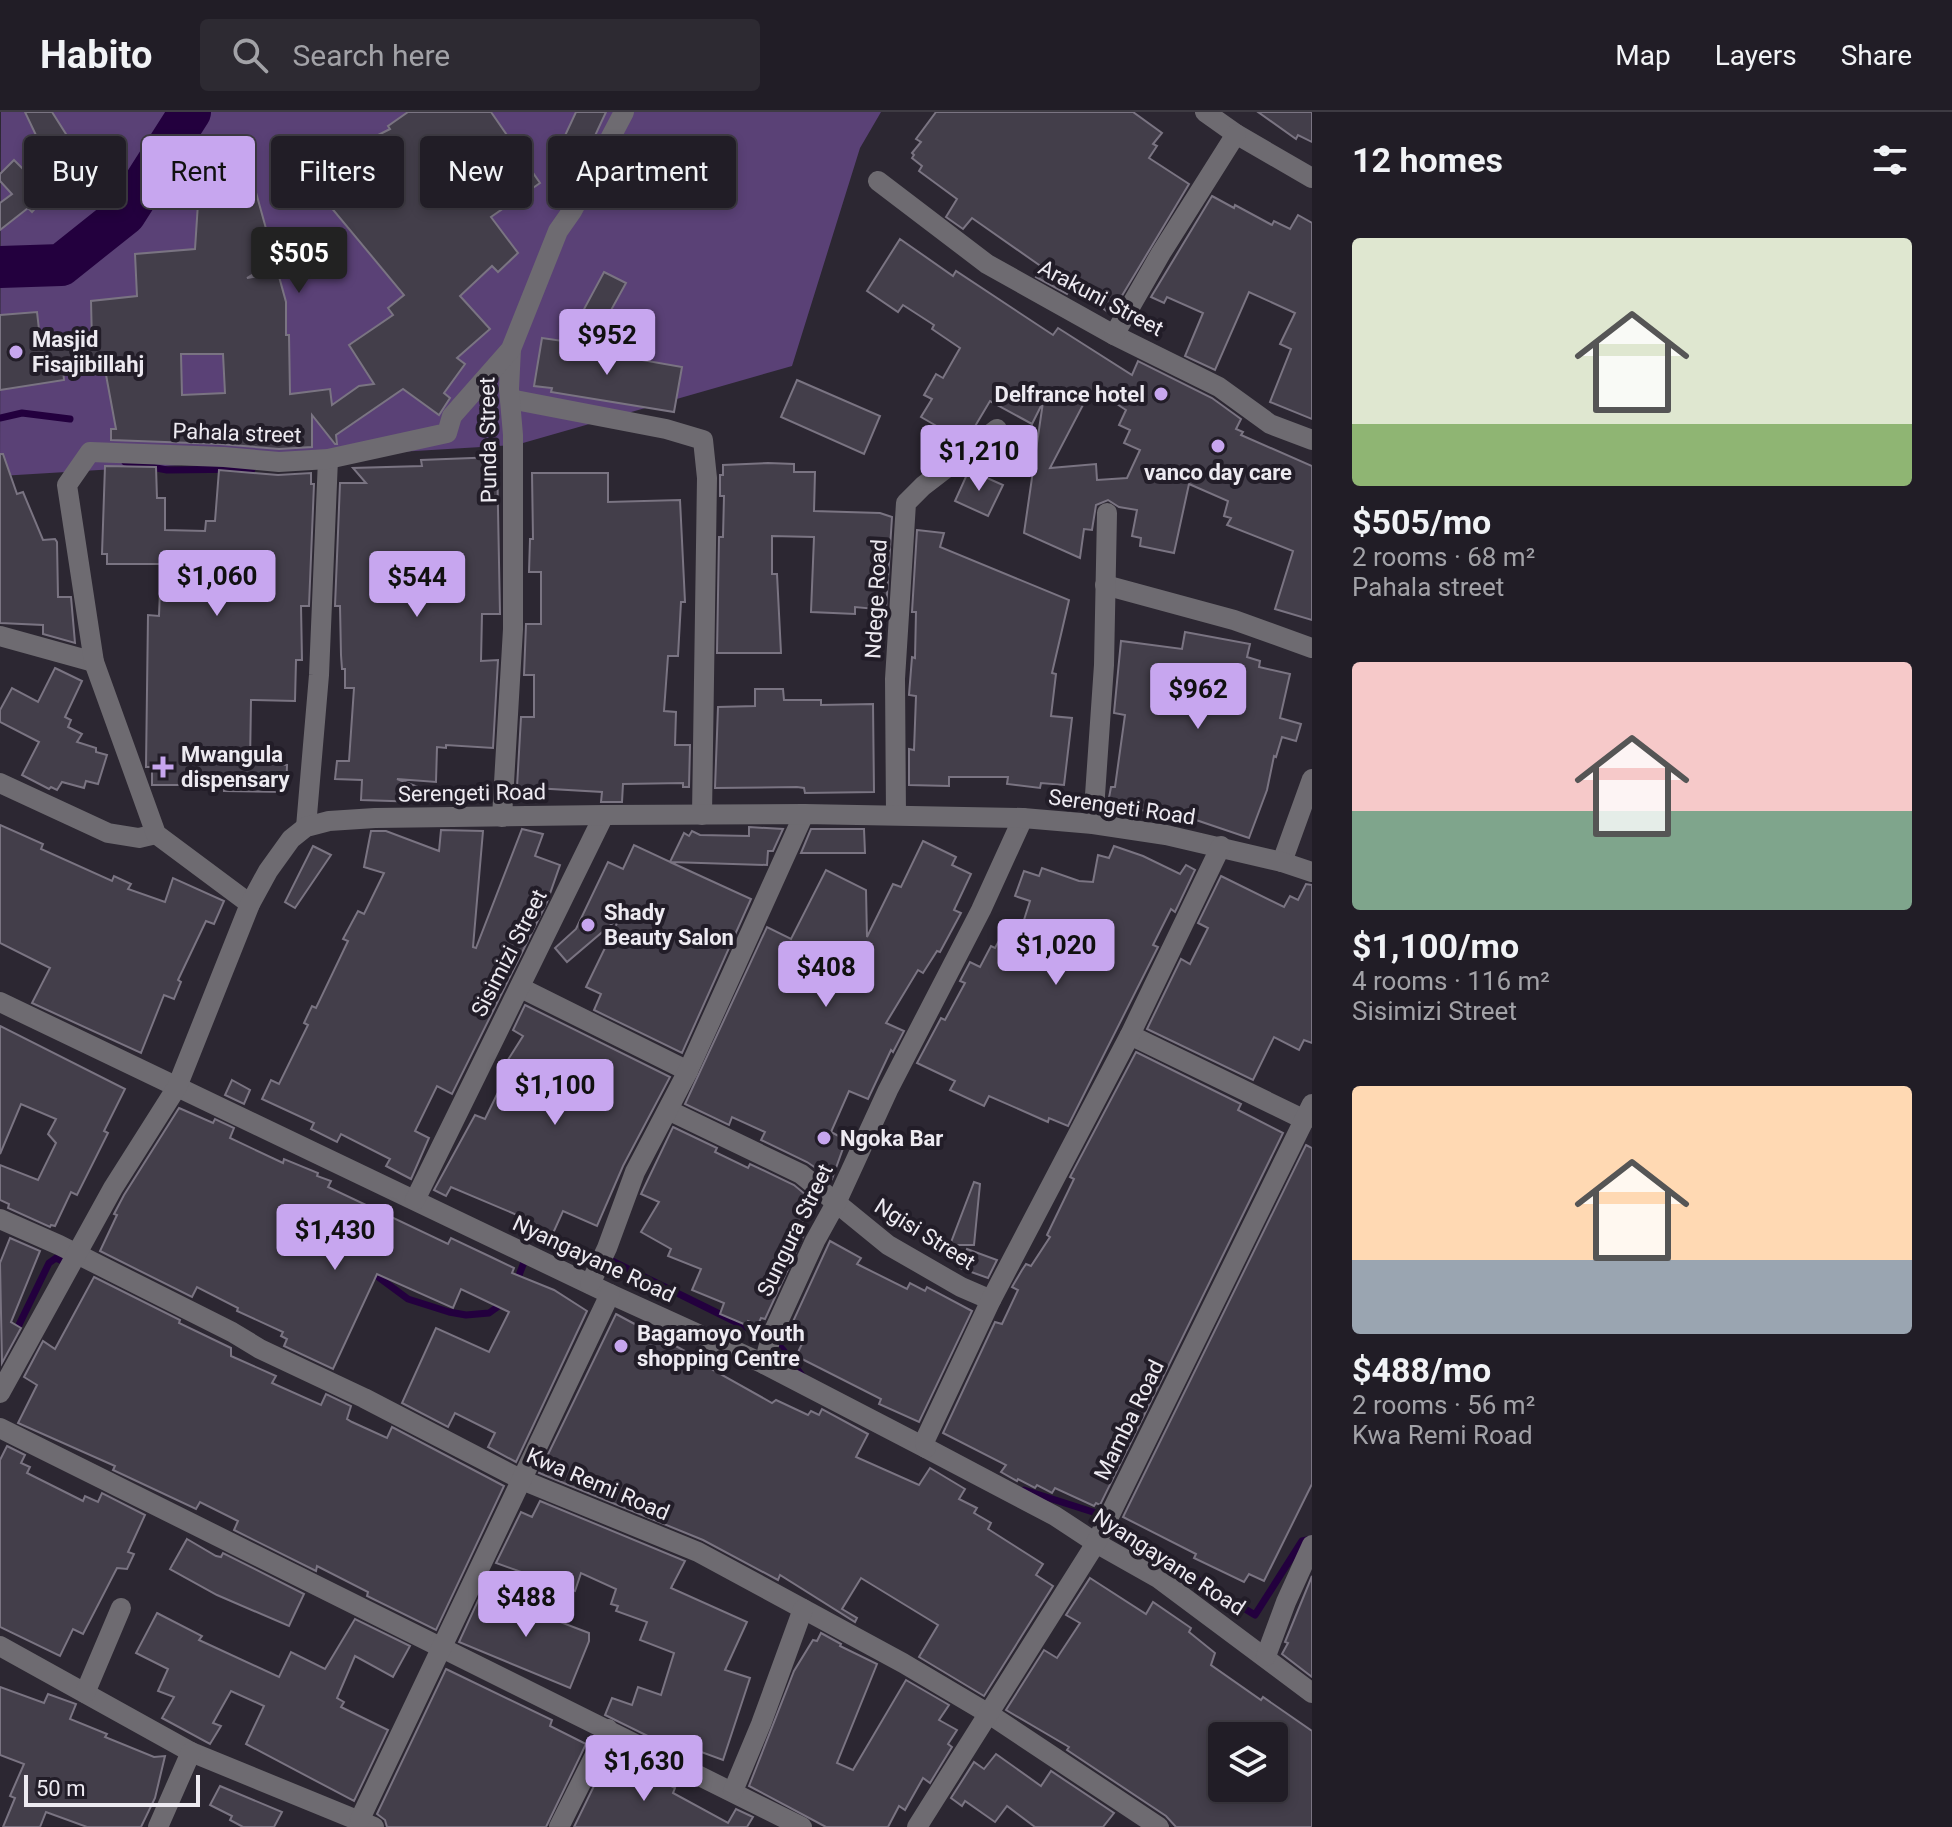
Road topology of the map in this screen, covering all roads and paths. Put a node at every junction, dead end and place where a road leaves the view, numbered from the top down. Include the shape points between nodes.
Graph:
1 (624, 112) edge
2 (1205, 112) edge
3 (1236, 134) junction
4 (1312, 178) edge
5 (878, 181) dead end
6 (1114, 335) junction
7 (511, 349) junction
8 (510, 399) junction
9 (997, 429) dead end
10 (1312, 440) edge
11 (328, 459) junction
12 (1107, 513) dead end
13 (1105, 585) junction
14 (0, 636) edge
15 (1312, 648) edge
16 (94, 662) junction
17 (1312, 779) edge
18 (0, 783) edge
19 (804, 814) junction
20 (604, 815) junction
21 (702, 815) junction
22 (896, 815) junction
23 (502, 817) junction
24 (1023, 818) junction
25 (1093, 824) junction
26 (306, 827) junction
27 (156, 834) junction
28 (1221, 846) junction
29 (1282, 862) junction
30 (1312, 872) edge
31 (250, 904) junction
32 (521, 988) junction
33 (0, 1002) edge
34 (1130, 1035) junction
35 (688, 1071) junction
36 (177, 1087) junction
37 (668, 1110) junction
38 (1308, 1112) edge
39 (415, 1200) junction
40 (836, 1203) junction
41 (0, 1219) edge
42 (78, 1255) junction
43 (590, 1284) junction
44 (610, 1294) junction
45 (991, 1300) junction
46 (764, 1364) junction
47 (0, 1393) edge
48 (0, 1428) edge
49 (926, 1448) junction
50 (522, 1480) junction
51 (1096, 1543) junction
52 (1312, 1545) edge
53 (121, 1608) dead end
54 (803, 1609) junction
55 (0, 1646) edge
56 (441, 1646) junction
57 (1266, 1656) junction
58 (85, 1693) junction
59 (1312, 1693) edge
60 (989, 1714) junction
61 (608, 1729) junction
62 (191, 1752) junction
63 (733, 1791) junction
64 (367, 1823) edge
65 (158, 1827) edge
66 (559, 1827) edge
67 (802, 1827) edge
68 (917, 1827) edge
69 (1159, 1827) edge

1 - 7 street, Pahala street via 558,231
2 - 3 street
3 - 4 street
3 - 6 street
5 - 6 street, Arakuni Street via 987,264
6 - 10 street, Arakuni Street via 1219,387 1270,424
7 - 8 street, Punda Street
7 - 11 street, Pahala street via 452,416 447,433
8 - 21 street via 703,440 707,478
8 - 23 street, Punda Street via 513,629
9 - 22 street, Ndege Road via 906,503 895,679
11 - 16 street, Pahala street via 279,462 107,451 85,456 67,485
11 - 26 street
12 - 13 street
13 - 15 street via 1208,612
13 - 25 street
14 - 16 street
16 - 27 street
17 - 29 street
18 - 27 street via 108,833
19 - 21 street, Serengeti Road
19 - 22 street, Serengeti Road
19 - 35 street
20 - 21 street, Serengeti Road
20 - 23 street, Serengeti Road
20 - 32 street, Sisimizi Street
22 - 24 street, Serengeti Road
23 - 26 street, Serengeti Road via 360,819
24 - 25 street, Serengeti Road
24 - 40 street, Sungura Street
25 - 28 street, Serengeti Road
26 - 31 street via 291,839
27 - 31 street
28 - 29 street, Serengeti Road
28 - 34 street
29 - 30 street, Serengeti Road
31 - 36 street
32 - 35 street
32 - 39 street, Sisimizi Street
33 - 36 street, Nyangayane Road
34 - 38 street
34 - 45 street
35 - 37 street
36 - 39 street, Nyangayane Road
36 - 42 street
37 - 40 street, Ngisi Street via 801,1174
37 - 43 street via 635,1172
38 - 51 street, Mamba Road
39 - 43 street, Nyangayane Road
40 - 45 street, Ngisi Street via 888,1245
40 - 46 street, Sungura Street via 771,1337
41 - 42 street, Kwa Remi Road
42 - 47 street
42 - 50 street, Kwa Remi Road
43 - 44 street, Nyangayane Road
44 - 46 street, Nyangayane Road
44 - 50 street
45 - 49 street via 925,1440
46 - 49 street, Nyangayane Road
48 - 56 street
49 - 51 street, Nyangayane Road
50 - 54 street, Kwa Remi Road via 698,1552
50 - 56 street
51 - 57 street, Nyangayane Road via 1158,1578
51 - 60 street, Mamba Road
52 - 57 street
53 - 58 street
54 - 60 street, Kwa Remi Road
54 - 63 street
55 - 58 street
56 - 61 street
56 - 64 street
57 - 59 street, Nyangayane Road
58 - 62 street
60 - 68 street, Mamba Road
60 - 69 street, Kwa Remi Road
61 - 63 street
61 - 66 street
62 - 64 street
62 - 65 street
63 - 67 street

